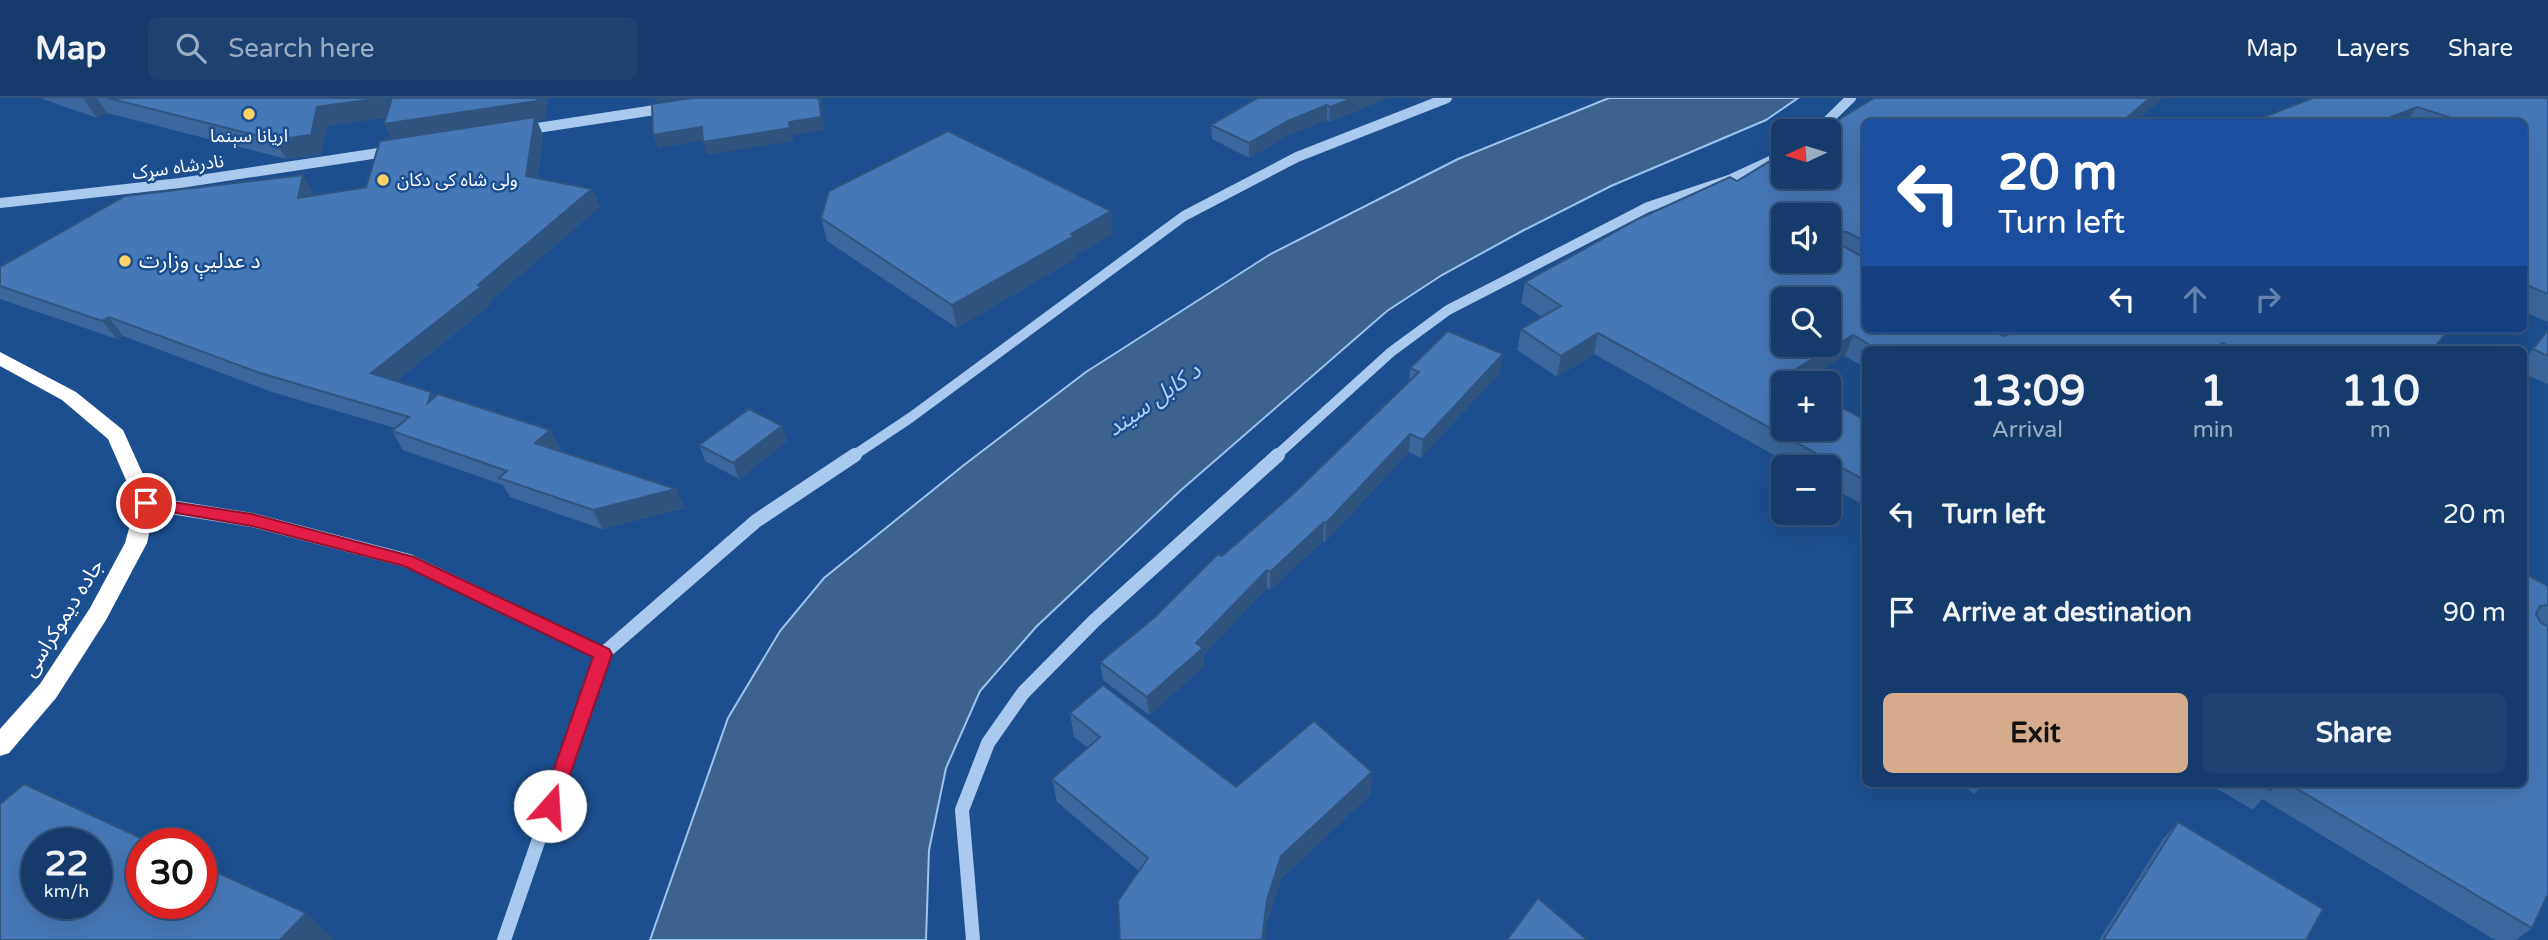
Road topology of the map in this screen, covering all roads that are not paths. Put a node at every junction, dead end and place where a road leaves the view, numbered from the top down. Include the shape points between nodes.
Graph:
1 (1447, 98) edge
2 (1851, 98) edge
3 (677, 107) edge
4 (1829, 119) edge
5 (511, 132) edge
6 (401, 149) edge
7 (1771, 161) edge
8 (0, 203) edge
9 (0, 358) edge
10 (146, 503) junction
11 (603, 654) junction
12 (0, 746) edge
13 (504, 940) edge
14 (973, 940) edge

1 - 11 street via 1297,157 1184,216 910,418 756,521
2 - 4 street
3 - 5 street
6 - 8 street, نادرشاه سړک via 180,183
7 - 14 street via 1648,207 1448,310 1391,352 1094,621 1016,703 988,743 962,810
9 - 10 highway via 69,396 116,435
10 - 11 street via 252,520 408,561
10 - 12 highway, جاده دیموکراسی via 136,542 99,614 48,691
11 - 13 street

